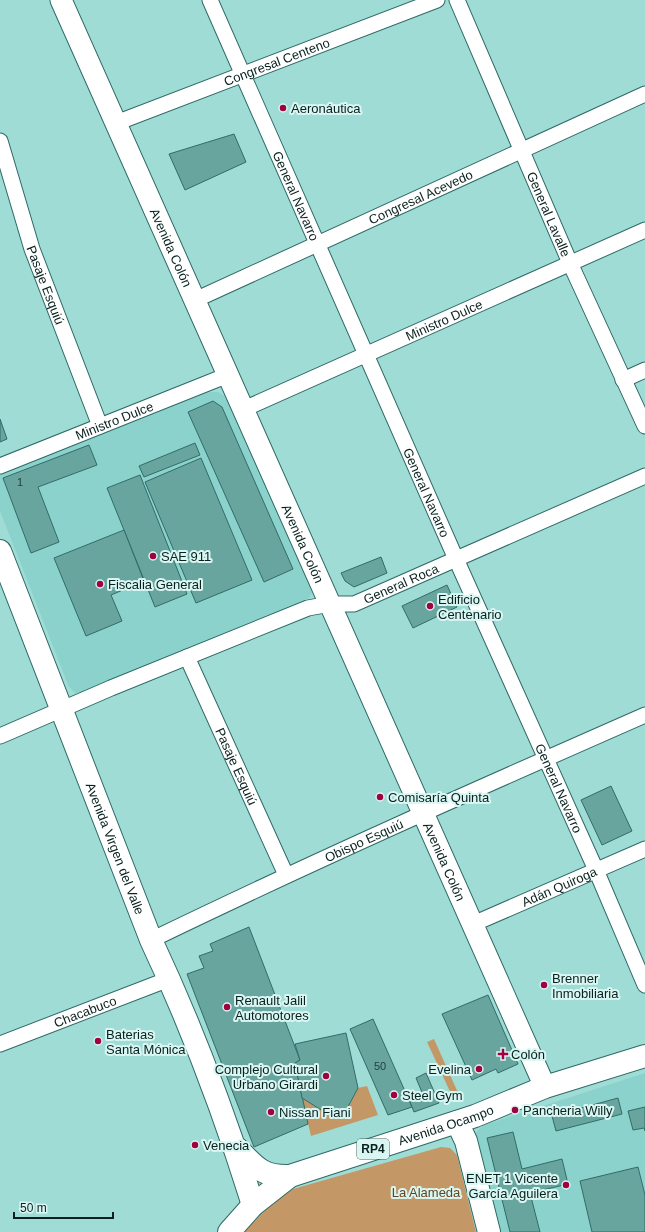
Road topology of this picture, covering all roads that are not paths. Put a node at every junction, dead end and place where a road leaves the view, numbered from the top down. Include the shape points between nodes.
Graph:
1 (61, 0) edge
2 (210, 0) edge
3 (437, 0) edge
4 (457, 0) edge
5 (243, 74) junction
6 (645, 94) edge
7 (116, 124) junction
8 (1, 148) edge
9 (522, 149) junction
10 (645, 230) edge
11 (317, 244) junction
12 (570, 263) junction
13 (195, 300) junction
14 (366, 356) junction
15 (645, 370) edge
16 (228, 375) junction
17 (623, 380) junction
18 (244, 409) junction
19 (100, 426) junction
20 (645, 426) edge
21 (0, 466) edge
22 (645, 476) edge
23 (0, 551) edge
24 (456, 559) junction
25 (330, 604) junction
26 (187, 657) junction
27 (62, 709) junction
28 (645, 715) edge
29 (0, 736) edge
30 (546, 759) junction
31 (424, 812) junction
32 (645, 849) edge
33 (596, 870) junction
34 (286, 875) junction
35 (473, 924) junction
36 (151, 940) junction
37 (169, 979) junction
38 (645, 985) edge
39 (0, 1044) edge
40 (645, 1056) edge
41 (545, 1088) junction
42 (457, 1122) junction
43 (235, 1145) junction
44 (290, 1176) junction
45 (253, 1205) junction
46 (230, 1232) edge
47 (489, 1232) edge

1 - 7 street, Avenida Colón
2 - 5 street, General Navarro
3 - 5 street, Congresal Centeno
4 - 9 street, General Lavalle
5 - 7 street, Congresal Centeno
5 - 11 street, General Navarro
6 - 9 street, Congresal Acevedo
7 - 13 street, Avenida Colón
8 - 19 street, Pasaje Esquiú via 32,249
9 - 11 street, Congresal Acevedo
9 - 12 street, General Lavalle
10 - 12 street, Ministro Dulce
11 - 13 street, Congresal Acevedo
11 - 14 street, General Navarro
12 - 14 street, Ministro Dulce
12 - 17 street, General Lavalle
13 - 16 street, Avenida Colón
14 - 18 street, Ministro Dulce
14 - 24 street, General Navarro
15 - 17 street
16 - 18 street, Avenida Colón
16 - 19 street, Ministro Dulce
17 - 20 street, General Lavalle
18 - 25 street, Avenida Colón
19 - 21 street, Ministro Dulce
22 - 24 street, General Roca
23 - 27 main road, Avenida Virgen del Valle
24 - 25 street, General Roca via 354,604
24 - 30 street, General Navarro
25 - 26 street, General Roca via 308,608
25 - 31 street, Avenida Colón
26 - 27 street, General Roca
26 - 34 street, Pasaje Esquiú
27 - 29 street, General Roca
27 - 36 main road, Avenida Virgen del Valle
28 - 30 street, Obispo Esquiú
30 - 31 street, Obispo Esquiú
30 - 33 street, General Navarro
31 - 34 street, Obispo Esquiú
31 - 35 street, Avenida Colón
32 - 33 street, Adán Quiroga
33 - 35 street, Adán Quiroga
33 - 38 street, General Navarro
34 - 36 street, Obispo Esquiú
35 - 41 street, Avenida Colón
36 - 37 main road, Avenida Virgen del Valle
37 - 39 street, Chacabuco
37 - 43 main road, Avenida Virgen del Valle
40 - 41 main road, Avenida Ocampo / RP4
41 - 42 main road, Avenida Ocampo / RP4
42 - 44 main road, Avenida Ocampo / RP4
42 - 47 main road via 466,1141
43 - 44 main road, Avenida Virgen del Valle via 257,1169 277,1177
43 - 45 main road, Avenida Virgen del Valle
44 - 45 main road, Avenida Ocampo / RP4
45 - 46 main road, Avenida Ocampo

